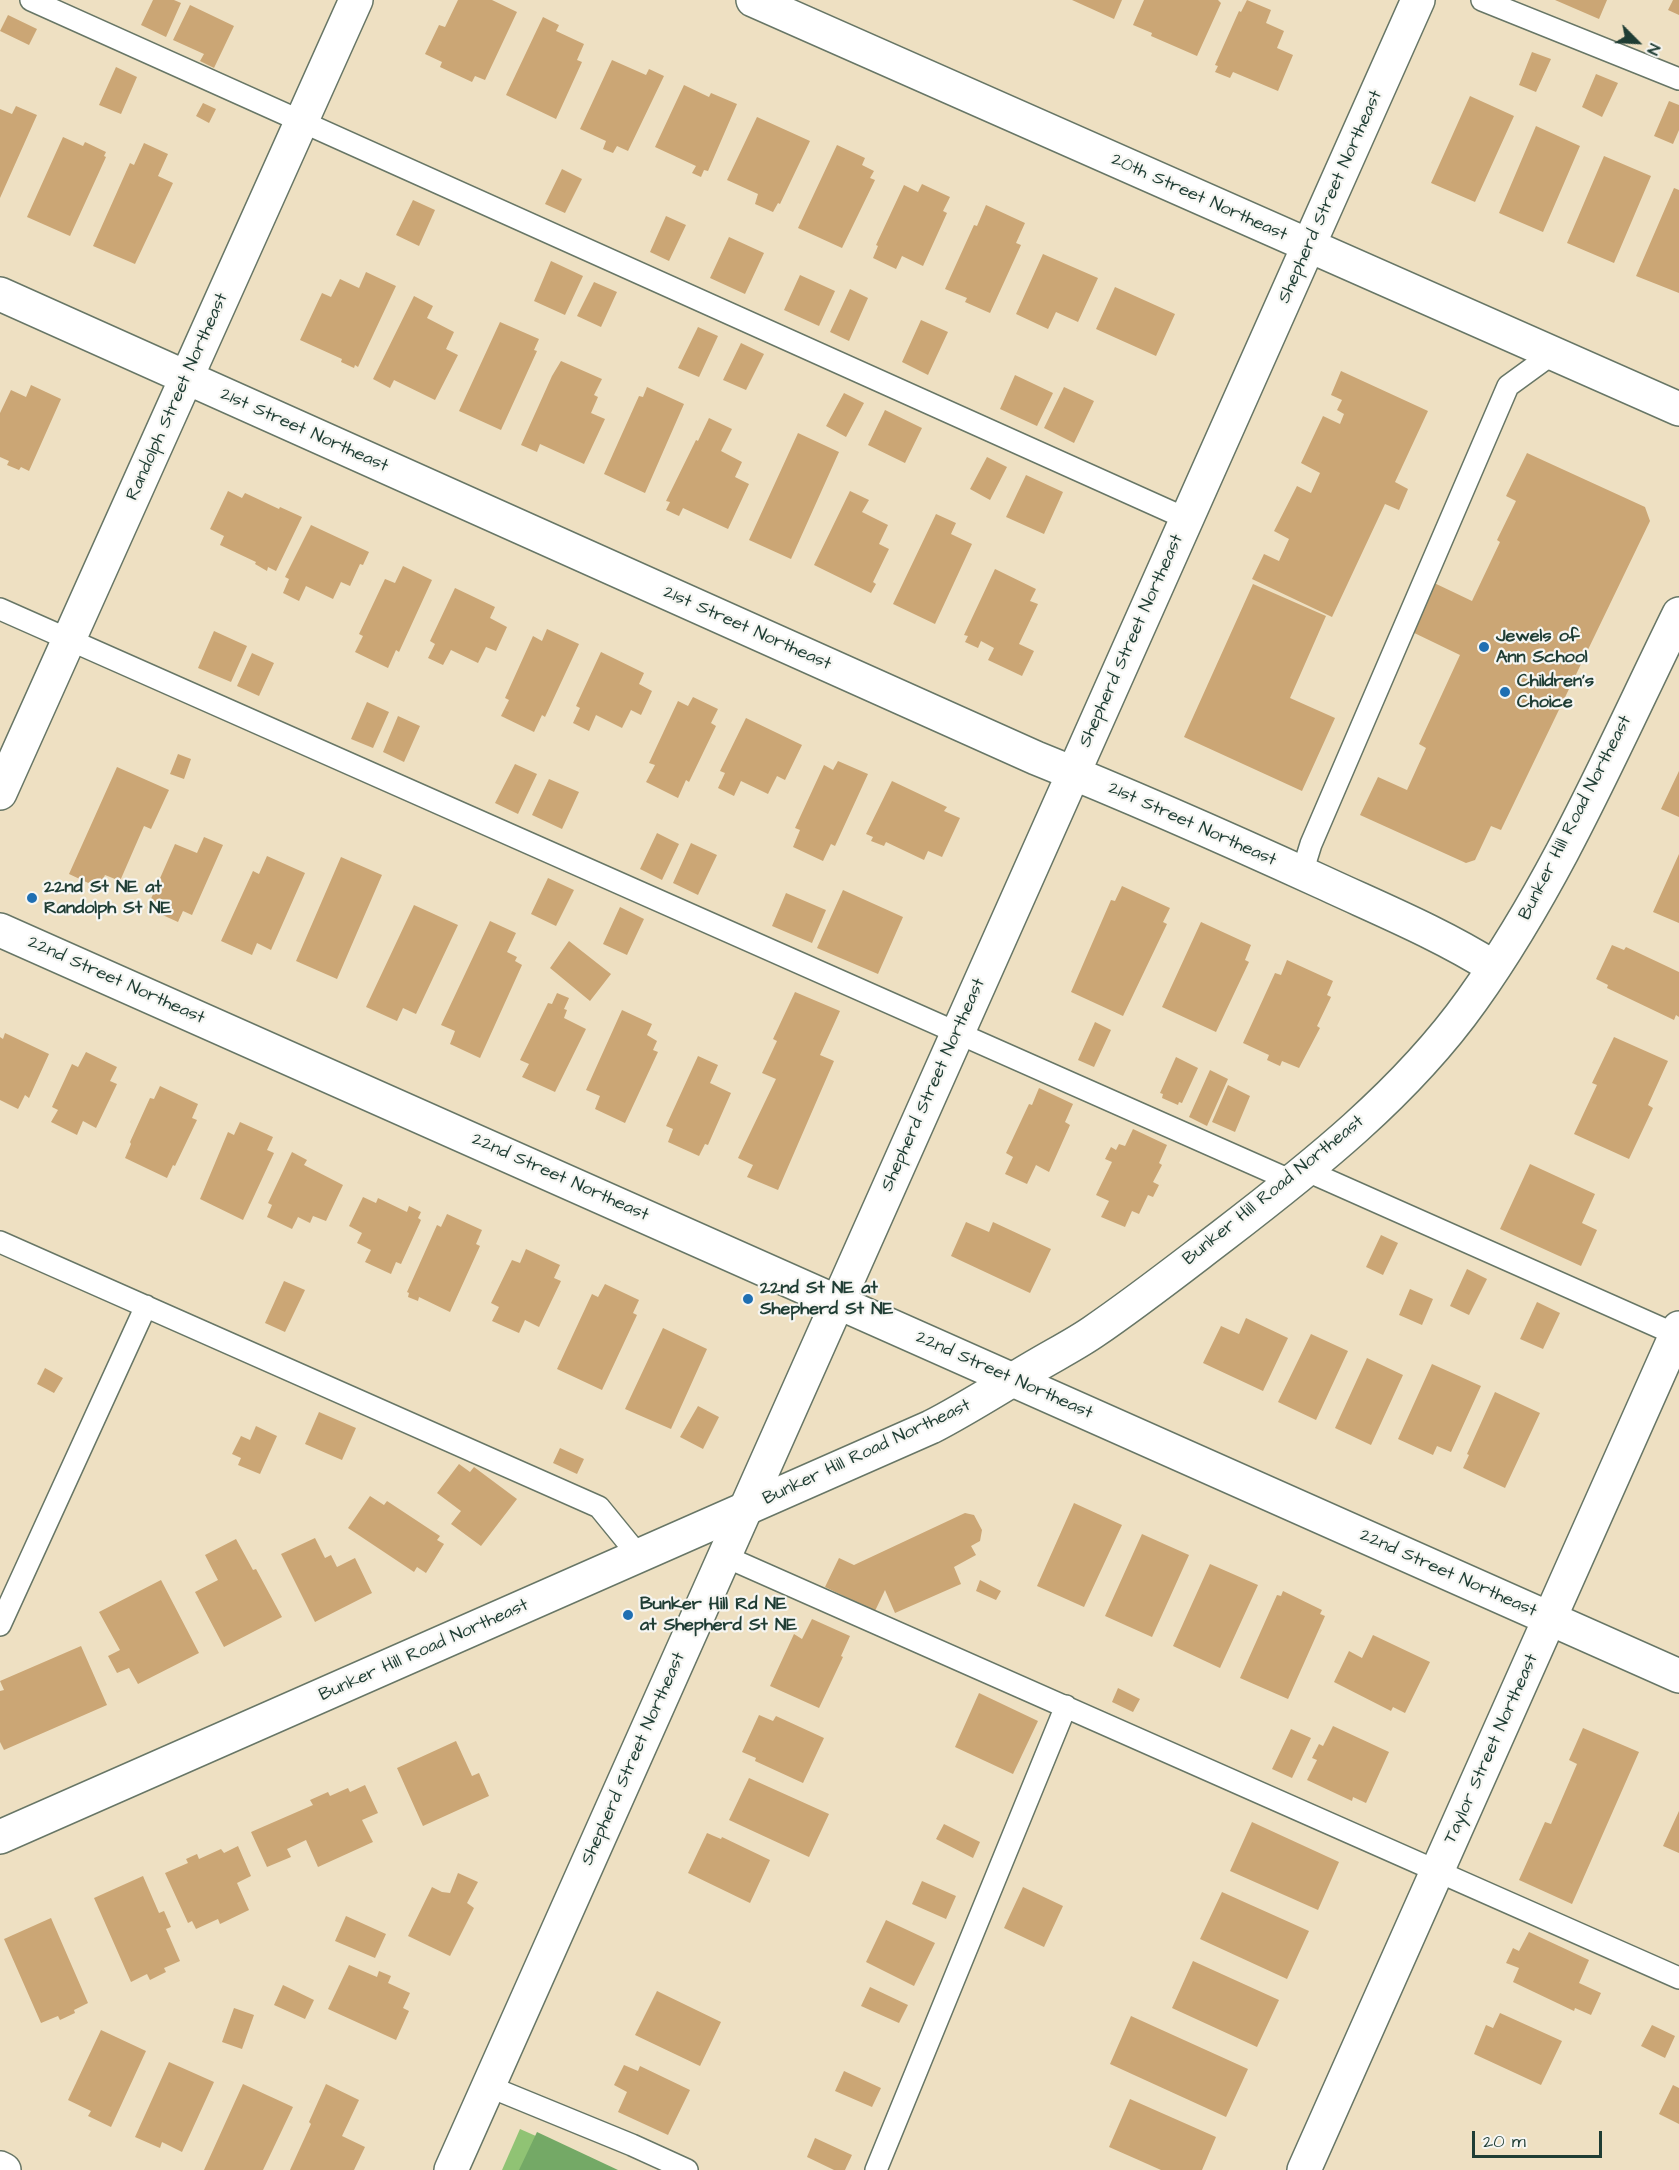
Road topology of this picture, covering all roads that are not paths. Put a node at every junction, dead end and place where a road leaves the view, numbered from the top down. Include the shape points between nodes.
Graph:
1 (31, 0) edge
2 (356, 0) edge
3 (753, 0) edge
4 (1419, 0) edge
5 (1482, 0) edge
6 (1679, 79) edge
7 (301, 121) junction
8 (1309, 246) junction
9 (0, 294) edge
10 (1552, 354) junction
11 (187, 378) junction
12 (1679, 409) edge
13 (1187, 519) junction
14 (0, 609) edge
15 (1679, 614) edge
16 (69, 640) junction
17 (1075, 774) junction
18 (0, 793) edge
19 (1302, 873) junction
20 (0, 930) edge
21 (1493, 967) junction
22 (957, 1033) junction
23 (1298, 1176) junction
24 (0, 1242) edge
25 (837, 1301) junction
26 (146, 1306) junction
27 (1678, 1333) edge
28 (1014, 1379) junction
29 (745, 1510) junction
30 (639, 1556) junction
31 (724, 1556) junction
32 (1549, 1619) junction
33 (0, 1625) edge
34 (1679, 1676) edge
35 (1066, 1706) junction
36 (0, 1837) edge
37 (1437, 1871) junction
38 (1679, 1978) edge
39 (488, 2086) junction
40 (451, 2170) edge
41 (687, 2170) edge
42 (876, 2170) edge
43 (1304, 2170) edge

1 - 7 lane
2 - 7 street, Randolph Street Northeast
3 - 8 street, 20th Street Northeast
4 - 8 street, Shepherd Street Northeast
5 - 6 lane
7 - 11 street, Randolph Street Northeast
7 - 13 lane
8 - 10 street, 20th Street Northeast
8 - 13 street, Shepherd Street Northeast
9 - 11 street, 21st Street Northeast
10 - 12 street, 20th Street Northeast
10 - 19 lane via 1508,386 1311,844
11 - 16 street, Randolph Street Northeast
11 - 17 street, 21st Street Northeast
13 - 17 street, Shepherd Street Northeast
14 - 16 lane
15 - 21 street, Bunker Hill Road Northeast via 1576,823 1524,920
16 - 18 street, Randolph Street Northeast
16 - 22 lane
17 - 19 street, 21st Street Northeast
17 - 22 street, Shepherd Street Northeast
19 - 21 street, 21st Street Northeast via 1455,944
20 - 25 street, 22nd Street Northeast
21 - 23 street, Bunker Hill Road Northeast via 1470,1002 1393,1091
22 - 23 lane
22 - 25 street, Shepherd Street Northeast
23 - 27 lane
23 - 28 street, Bunker Hill Road Northeast via 1091,1334
24 - 26 lane
25 - 28 street, 22nd Street Northeast
25 - 29 street, Shepherd Street Northeast
26 - 30 lane via 599,1507
26 - 33 lane
27 - 32 street, Taylor Street Northeast
28 - 29 street, Bunker Hill Road Northeast via 931,1427
28 - 32 street, 22nd Street Northeast
29 - 30 street, Bunker Hill Road Northeast
29 - 31 street, Shepherd Street Northeast
30 - 36 street, Bunker Hill Road Northeast
31 - 35 lane
31 - 39 street, Shepherd Street Northeast
32 - 34 street, 22nd Street Northeast
32 - 37 street, Taylor Street Northeast
35 - 37 lane
35 - 42 lane
37 - 38 lane
37 - 43 street, Taylor Street Northeast
39 - 40 street, Shepherd Street Northeast
39 - 41 lane

